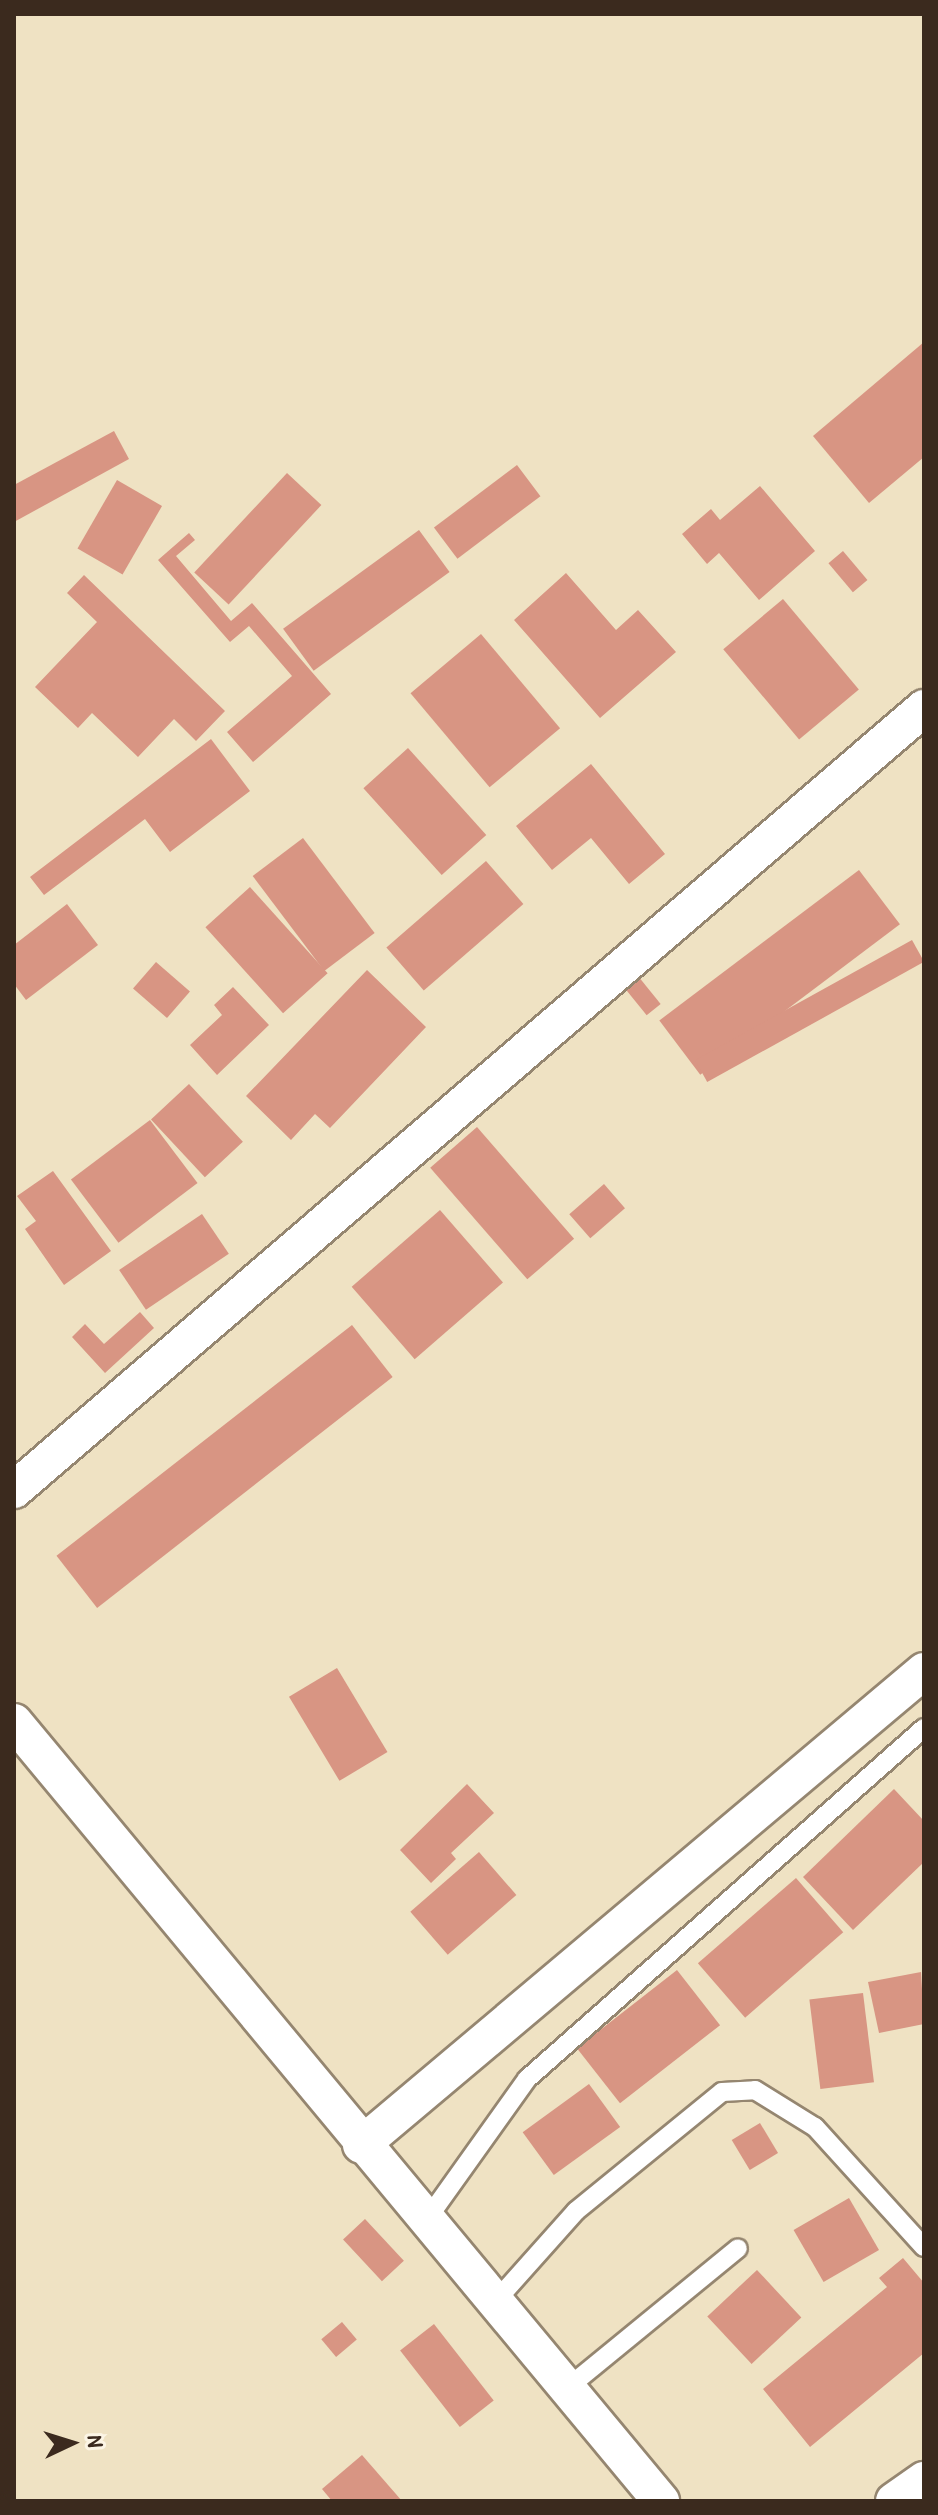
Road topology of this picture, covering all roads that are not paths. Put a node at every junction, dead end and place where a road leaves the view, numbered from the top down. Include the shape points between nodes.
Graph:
1 (924, 708) edge
2 (14, 1490) edge
3 (924, 1671) edge
4 (14, 1722) edge
5 (924, 1728) edge
6 (361, 2145) junction
7 (425, 2222) junction
8 (924, 2247) edge
9 (738, 2248) dead end
10 (494, 2303) junction
11 (566, 2389) junction
12 (924, 2480) edge
13 (661, 2501) edge
14 (894, 2501) edge

1 - 2 street
3 - 6 street
4 - 6 street
5 - 7 lane via 527,2079
6 - 7 street
7 - 10 street
8 - 10 lane via 815,2127 755,2090 722,2092 576,2211
9 - 11 lane
10 - 11 street
11 - 13 street
12 - 14 street

